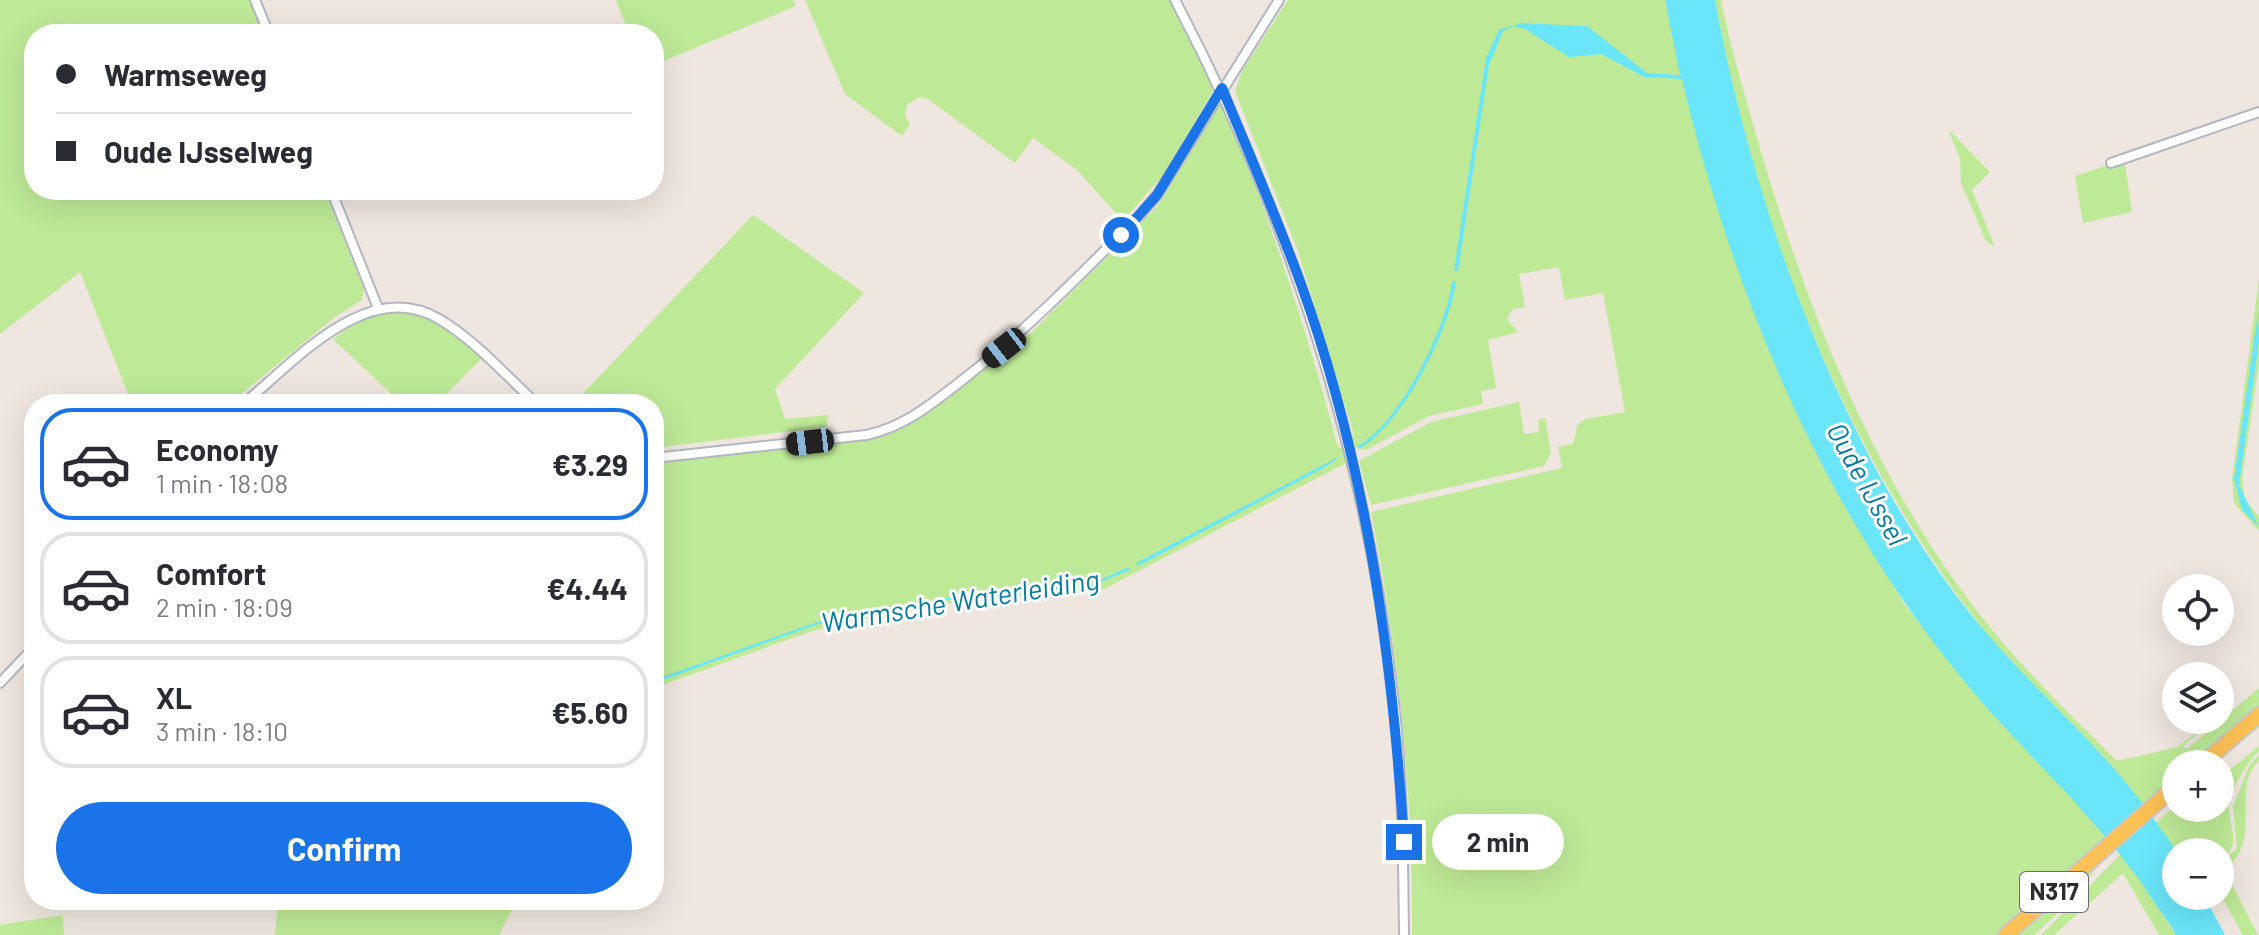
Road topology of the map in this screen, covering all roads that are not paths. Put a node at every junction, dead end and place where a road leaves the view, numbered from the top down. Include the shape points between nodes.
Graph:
1 (255, 0) edge
2 (1175, 0) edge
3 (1279, 0) edge
4 (265, 24) edge
5 (1222, 88) junction
6 (2259, 112) edge
7 (2111, 163) dead end
8 (335, 200) edge
9 (378, 308) junction
10 (255, 394) edge
11 (526, 394) edge
12 (664, 457) edge
13 (24, 658) edge
14 (0, 683) edge
15 (2259, 715) edge
16 (2218, 750) edge
17 (2162, 798) edge
18 (1404, 935) edge
19 (2006, 935) edge

1 - 4 street
2 - 5 street
3 - 5 street
5 - 12 street via 1140,215 1025,331 920,413 887,431 866,435
5 - 18 street via 1302,287 1362,507 1394,696
6 - 7 street
8 - 9 street
9 - 10 street via 331,332
9 - 11 street via 437,317
13 - 14 street
15 - 16 main road
17 - 19 main road, N317

